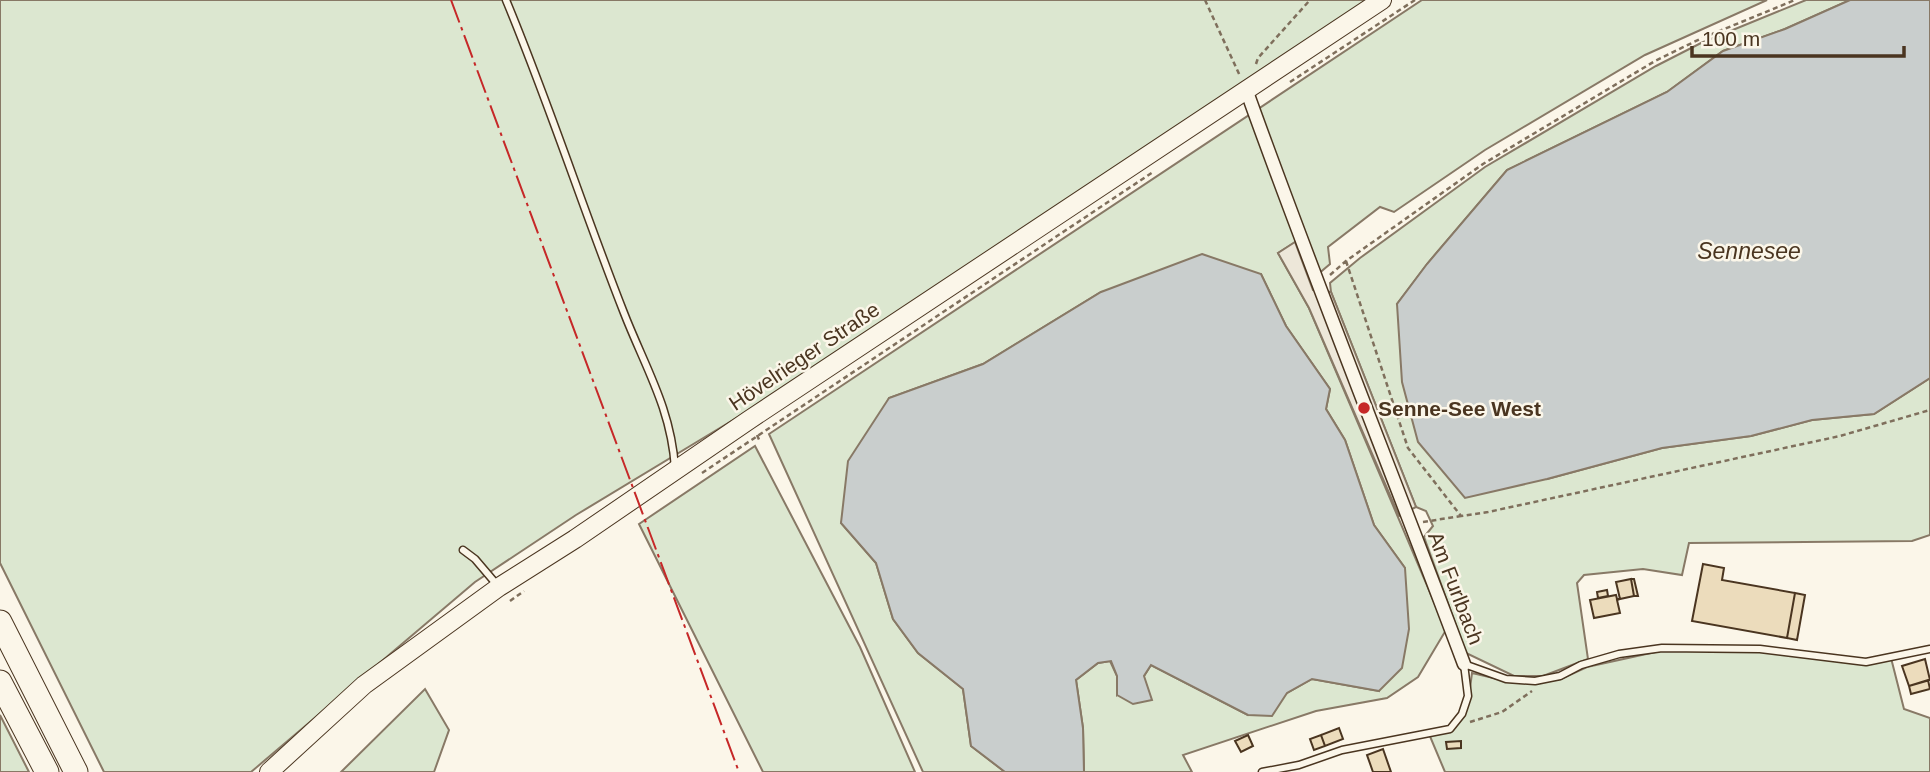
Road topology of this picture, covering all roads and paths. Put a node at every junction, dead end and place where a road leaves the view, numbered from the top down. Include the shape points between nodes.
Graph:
1 (506, 0) edge
2 (1205, 0) edge
3 (1310, 0) edge
4 (1382, 0) edge
5 (1415, 0) edge
6 (1795, 0) edge
7 (1287, 83) dead end
8 (1246, 89) junction
9 (1160, 168) dead end
10 (1346, 261) junction
11 (1317, 285) junction
12 (1930, 410) edge
13 (675, 470) junction
14 (700, 475) dead end
15 (1461, 516) junction
16 (1412, 525) junction
17 (463, 550) dead end
18 (529, 588) dead end
19 (504, 594) junction
20 (0, 622) edge
21 (1930, 649) edge
22 (1464, 664) junction
23 (1544, 680) junction
24 (0, 681) edge
25 (1450, 729) junction
26 (47, 772) edge
27 (76, 772) edge
28 (269, 772) edge
29 (1262, 772) edge

1 - 13 lane via 665,409
2 - 8 path
3 - 8 path via 1258,58
4 - 8 main road, Hövelrieger Straße
5 - 7 path
6 - 10 path via 1656,61 1483,164
8 - 11 street, Am Furlbach
8 - 13 main road, Hövelrieger Straße
9 - 14 path
10 - 11 path
10 - 15 path via 1408,449
11 - 16 street, Am Furlbach
12 - 15 path via 1840,436
13 - 19 main road, Hövelrieger Straße
15 - 16 path
16 - 22 street, Am Furlbach
17 - 19 lane
18 - 19 path
19 - 28 main road, Hövelrieger Straße via 364,685
20 - 27 highway
21 - 23 lane via 1866,662 1760,649 1662,648 1619,654
22 - 23 lane via 1514,681
22 - 25 lane via 1468,696
23 - 25 path via 1502,712
24 - 26 highway
25 - 29 lane via 1342,750

